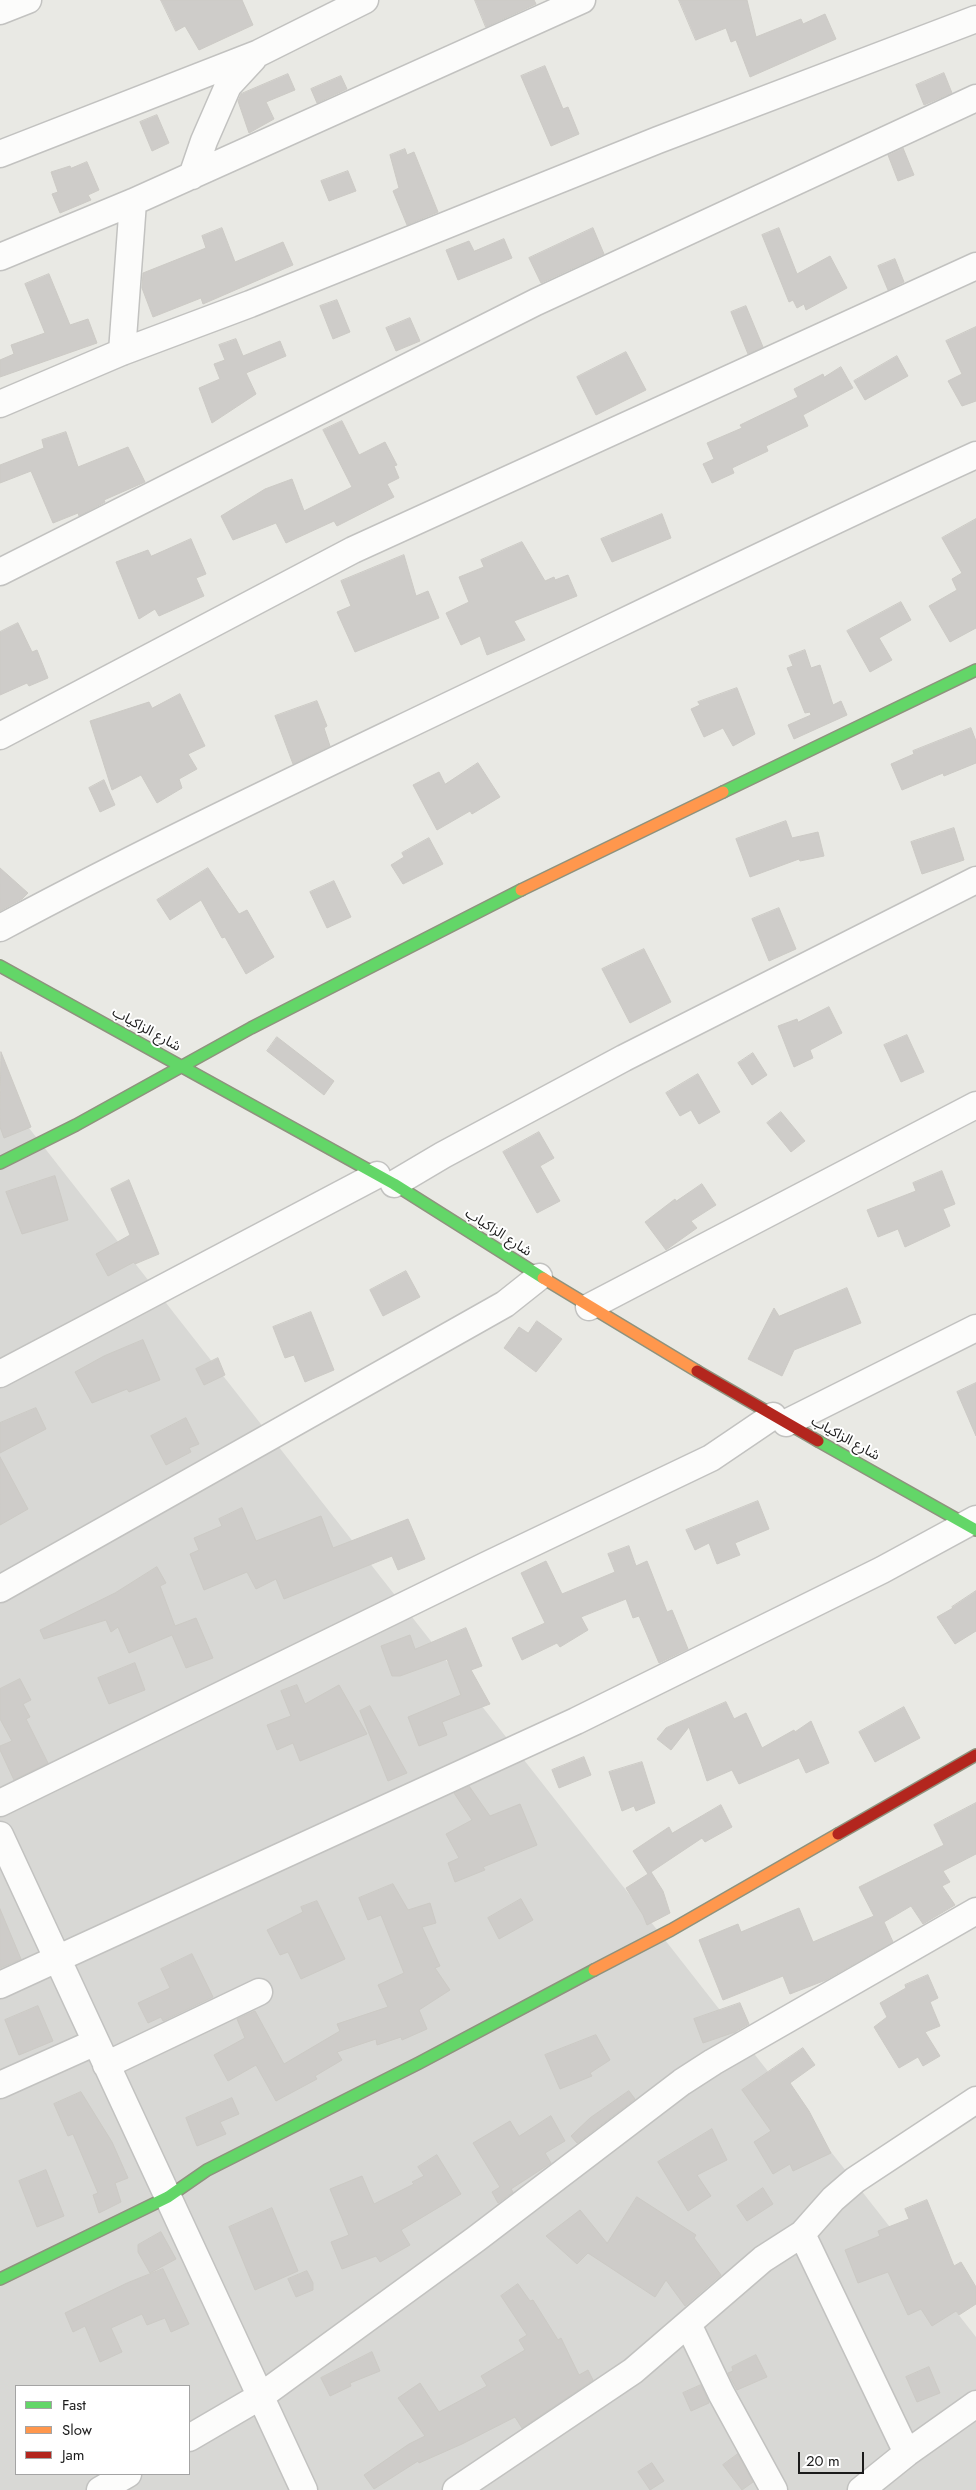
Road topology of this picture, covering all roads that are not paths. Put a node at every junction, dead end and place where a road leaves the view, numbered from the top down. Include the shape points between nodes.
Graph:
1 (28, 0) edge
2 (365, 0) edge
3 (582, 0) edge
4 (0, 11) edge
5 (976, 19) edge
6 (259, 53) junction
7 (976, 98) edge
8 (0, 154) edge
9 (192, 176) junction
10 (133, 202) junction
11 (0, 257) edge
12 (976, 266) edge
13 (122, 352) junction
14 (0, 404) edge
15 (976, 455) edge
16 (0, 572) edge
17 (976, 670) edge
18 (0, 736) edge
19 (976, 880) edge
20 (0, 928) edge
21 (0, 966) edge
22 (182, 1066) junction
23 (976, 1105) edge
24 (0, 1163) edge
25 (386, 1180) junction
26 (539, 1277) junction
27 (589, 1307) junction
28 (976, 1328) edge
29 (0, 1374) edge
30 (780, 1419) junction
31 (973, 1525) edge
32 (0, 1589) edge
33 (976, 1755) edge
34 (0, 1803) edge
35 (0, 1835) edge
36 (976, 1910) edge
37 (57, 1958) junction
38 (0, 1984) edge
39 (260, 1992) dead end
40 (101, 2053) junction
41 (0, 2085) edge
42 (976, 2100) edge
43 (168, 2197) junction
44 (802, 2234) junction
45 (0, 2279) edge
46 (688, 2324) junction
47 (260, 2396) junction
48 (976, 2404) edge
49 (190, 2437) edge
50 (907, 2453) junction
51 (126, 2475) edge
52 (100, 2490) edge
53 (304, 2490) edge
54 (456, 2490) edge
55 (774, 2490) edge
56 (861, 2490) edge

1 - 4 street
2 - 6 street
3 - 9 street
5 - 13 street via 658,140
6 - 8 street
6 - 9 street via 228,86
7 - 16 street via 545,298
9 - 10 street
10 - 11 street
10 - 13 street
12 - 18 street via 353,550
13 - 14 street
15 - 20 street via 261,796
17 - 22 street via 479,910
19 - 25 street via 624,1058 443,1155
21 - 22 street, شارع الزاكياب
22 - 24 street
22 - 25 street, شارع الزاكياب
23 - 27 street
25 - 26 street, شارع الزاكياب
25 - 29 street
26 - 27 street, شارع الزاكياب
26 - 32 street via 505,1304
27 - 30 street, شارع الزاكياب
28 - 30 street
30 - 31 street, شارع الزاكياب
30 - 34 street via 711,1458
31 - 37 street via 576,1721
33 - 43 street via 672,1930 207,2170
35 - 37 street
36 - 47 street via 682,2082 476,2239
37 - 38 street
37 - 40 street
39 - 40 street
40 - 41 street
40 - 43 street
42 - 44 street via 855,2180
43 - 45 street
43 - 47 street
44 - 46 street via 763,2259
44 - 50 street
46 - 54 street via 633,2371
46 - 55 street
47 - 49 street
47 - 53 street
48 - 50 street
50 - 56 street
51 - 52 street

